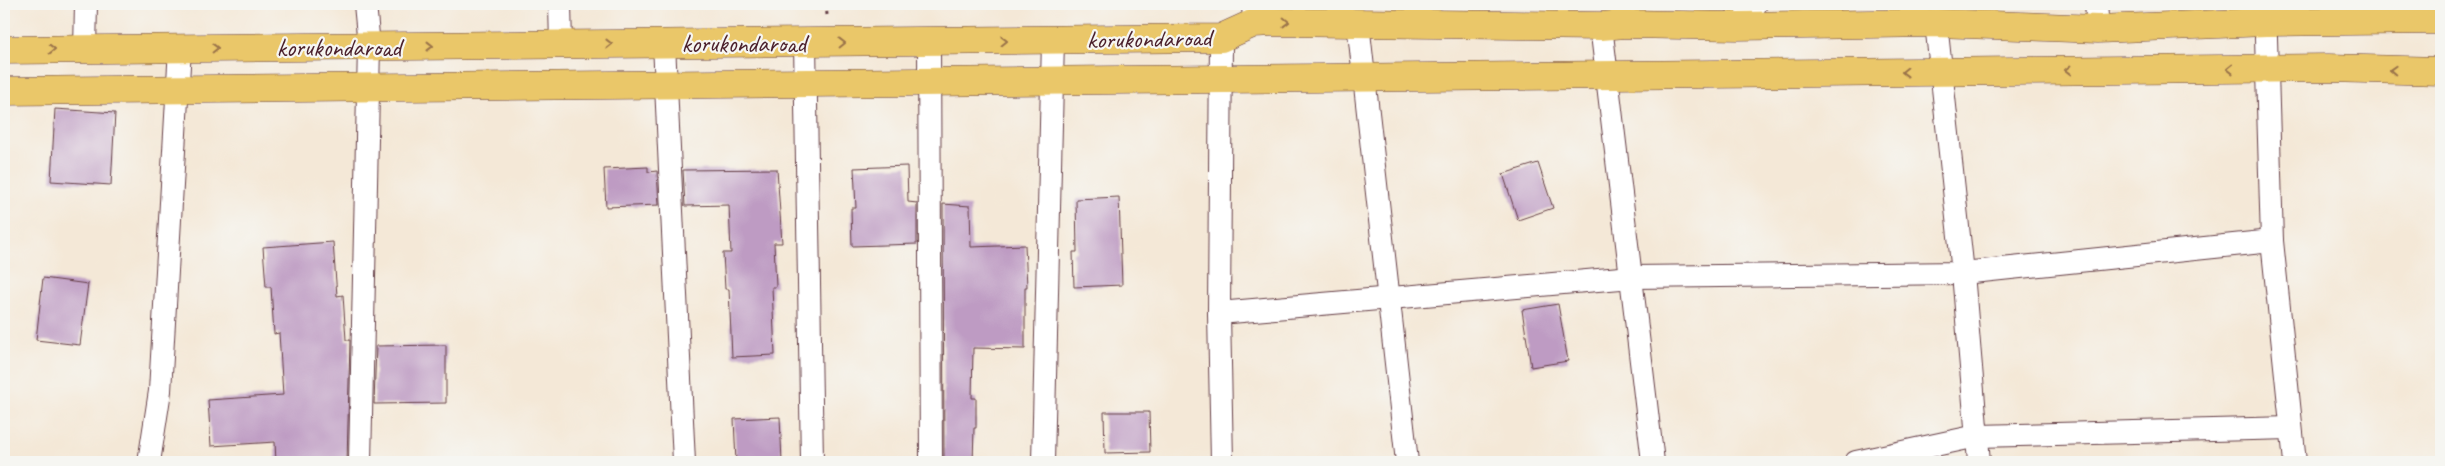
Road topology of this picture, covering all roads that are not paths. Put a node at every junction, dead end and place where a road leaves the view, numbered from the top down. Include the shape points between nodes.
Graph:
1 (86, 4) edge
2 (365, 4) edge
3 (560, 4) edge
4 (1756, 4) edge
5 (2266, 13) edge
6 (1254, 14) edge
7 (2097, 17) edge
8 (1616, 18) edge
9 (2441, 20) edge
10 (1358, 23) junction
11 (1936, 23) junction
12 (1738, 26) junction
13 (1221, 38) junction
14 (1053, 40) junction
15 (929, 42) junction
16 (805, 43) junction
17 (664, 44) junction
18 (561, 45) junction
19 (369, 46) junction
20 (180, 48) junction
21 (85, 49) junction
22 (4, 50) edge
23 (2268, 68) junction
24 (2441, 71) edge
25 (1941, 72) junction
26 (1607, 75) junction
27 (1364, 78) junction
28 (1220, 79) junction
29 (1052, 81) junction
30 (930, 82) junction
31 (805, 83) junction
32 (666, 84) junction
33 (368, 87) junction
34 (178, 89) junction
35 (4, 91) edge
36 (2272, 241) junction
37 (1963, 273) junction
38 (1632, 277) junction
39 (1387, 300) junction
40 (1219, 313) junction
41 (2291, 428) junction
42 (1977, 436) junction
43 (149, 462) edge
44 (360, 462) edge
45 (684, 462) edge
46 (812, 462) edge
47 (931, 462) edge
48 (1043, 462) edge
49 (1222, 462) edge
50 (1406, 462) edge
51 (1652, 462) edge
52 (1856, 462) edge
53 (1980, 462) edge
54 (2295, 462) edge

1 - 21 street
2 - 19 street
3 - 18 street
4 - 12 street
5 - 7 main road, korukondaroad
5 - 9 main road, korukondaroad
5 - 23 street
6 -> 10 main road, korukondaroad
6 - 13 main road, korukondaroad
7 - 11 main road, korukondaroad
8 - 10 main road, korukondaroad
8 - 12 main road, korukondaroad
8 - 26 street
10 - 27 street
11 - 12 main road, korukondaroad
11 - 25 street
13 - 14 main road, korukondaroad
13 - 28 street
15 -> 14 main road, korukondaroad
14 - 29 street
16 -> 15 main road, korukondaroad
15 - 30 street
16 - 17 main road, korukondaroad
16 - 31 street
18 -> 17 main road, korukondaroad
17 - 32 street
19 -> 18 main road, korukondaroad
20 -> 19 main road, korukondaroad
19 - 33 street
20 - 21 main road, korukondaroad
20 - 34 street
22 -> 21 main road, korukondaroad
24 -> 23 main road
23 -> 25 main road
23 - 36 street
25 -> 26 main road
25 - 37 street
26 - 27 main road
26 - 38 street
27 - 28 main road
27 - 39 street
28 - 29 main road
28 - 40 street
29 - 30 main road
29 - 48 street
30 - 31 main road
30 - 47 street
31 - 32 main road
31 - 46 street
32 - 33 main road
32 - 45 street
33 - 34 main road
33 - 44 street
34 - 35 main road
34 - 43 street via 160,391
36 - 37 street
36 - 41 street
37 - 38 street
37 - 42 street
38 - 39 street
38 - 51 street
39 - 40 street
39 - 50 street
40 - 49 street
41 - 42 street
41 - 54 street
42 - 52 street
42 - 53 street

